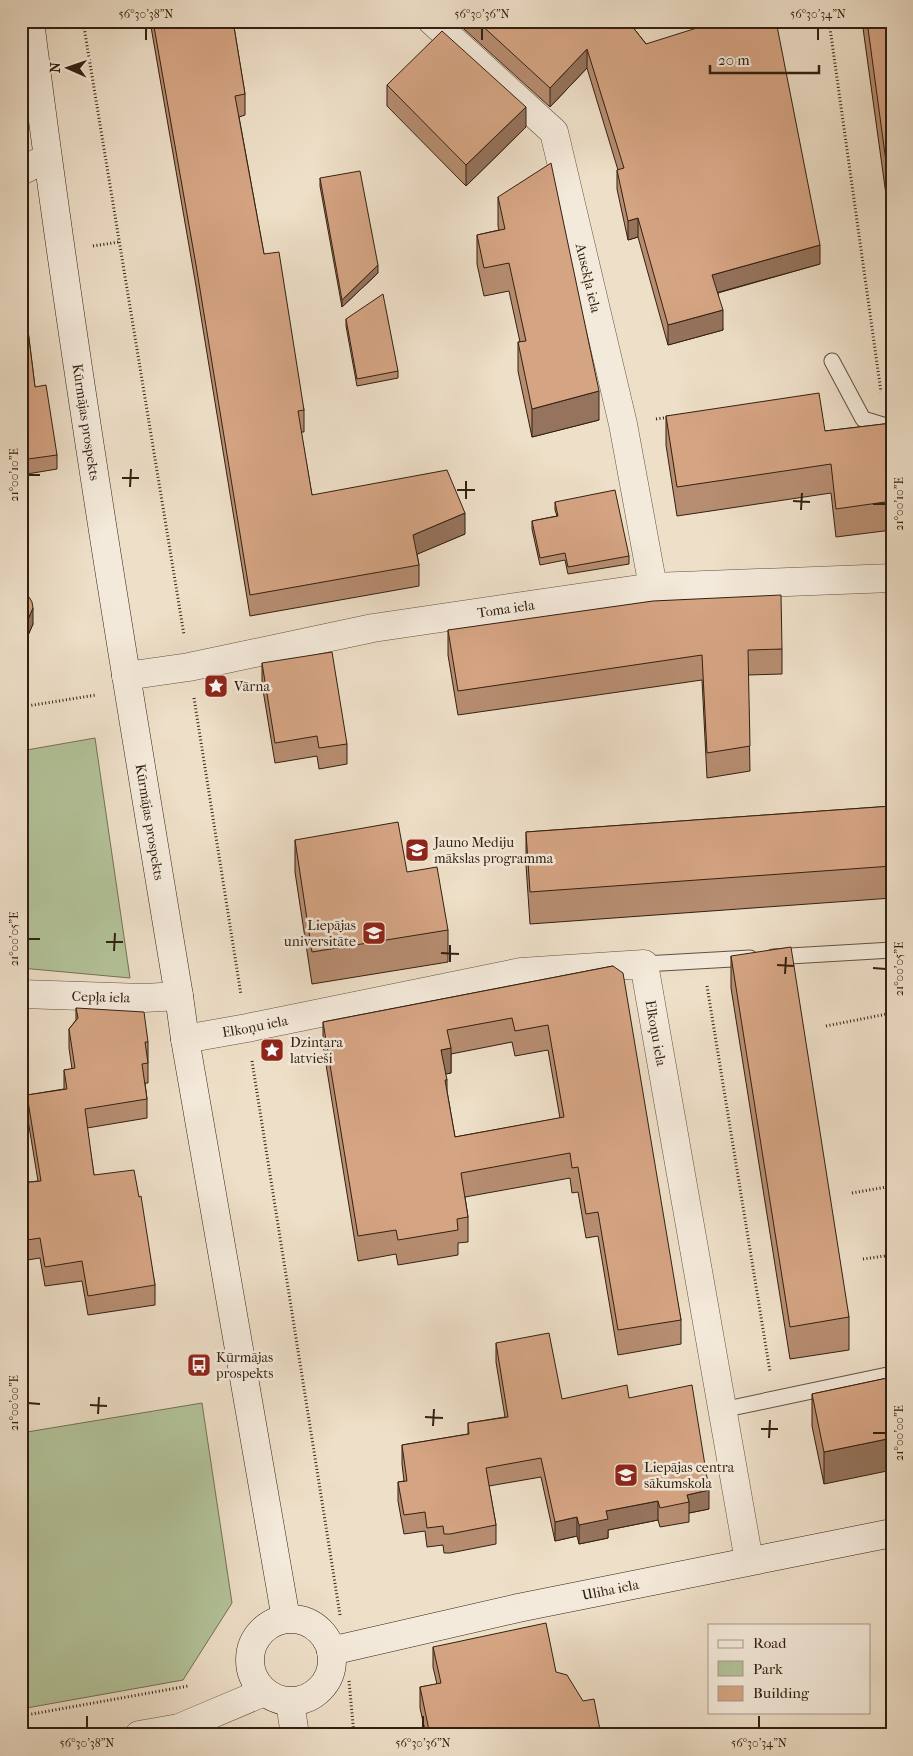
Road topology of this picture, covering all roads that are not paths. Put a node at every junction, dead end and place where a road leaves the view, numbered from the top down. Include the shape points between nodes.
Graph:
1 (30, 21) edge
2 (432, 21) edge
3 (47, 158) junction
4 (21, 171) edge
5 (832, 361) dead end
6 (889, 426) edge
7 (892, 578) edge
8 (653, 587) junction
9 (126, 676) junction
10 (892, 950) edge
11 (644, 964) junction
12 (21, 994) edge
13 (180, 996) junction
14 (185, 1039) junction
15 (892, 1374) edge
16 (722, 1410) junction
17 (892, 1533) edge
18 (749, 1561) junction
19 (286, 1619) junction
20 (331, 1651) junction
21 (264, 1692) junction
22 (290, 1702) junction
23 (139, 1735) edge
24 (295, 1735) edge

1 - 3 street, Kūrmājas prospekts
2 - 8 street, Ausekļa iela via 554,132 623,424
3 - 4 street
3 - 9 street, Kūrmājas prospekts
5 - 6 lane via 864,419
7 - 8 street, Toma iela
8 - 9 street, Toma iela via 373,628 189,667
9 - 13 street, Kūrmājas prospekts
10 - 11 lane
11 - 14 street, Elkoņu iela via 521,972
11 - 16 street, Elkoņu iela
12 - 13 street, Cepļa iela
13 - 14 street, Kūrmājas prospekts
14 - 19 street, Kūrmājas prospekts
15 - 16 lane
16 - 18 street, Elkoņu iela
17 - 18 street, Uliha iela
18 - 20 street, Uliha iela via 518,1608
19 - 20 street via 312,1625 322,1633
19 - 21 street via 263,1630 250,1654 250,1668
20 - 22 street via 331,1671 325,1683 304,1700
21 - 22 street
21 - 23 street via 179,1728
22 - 24 street

